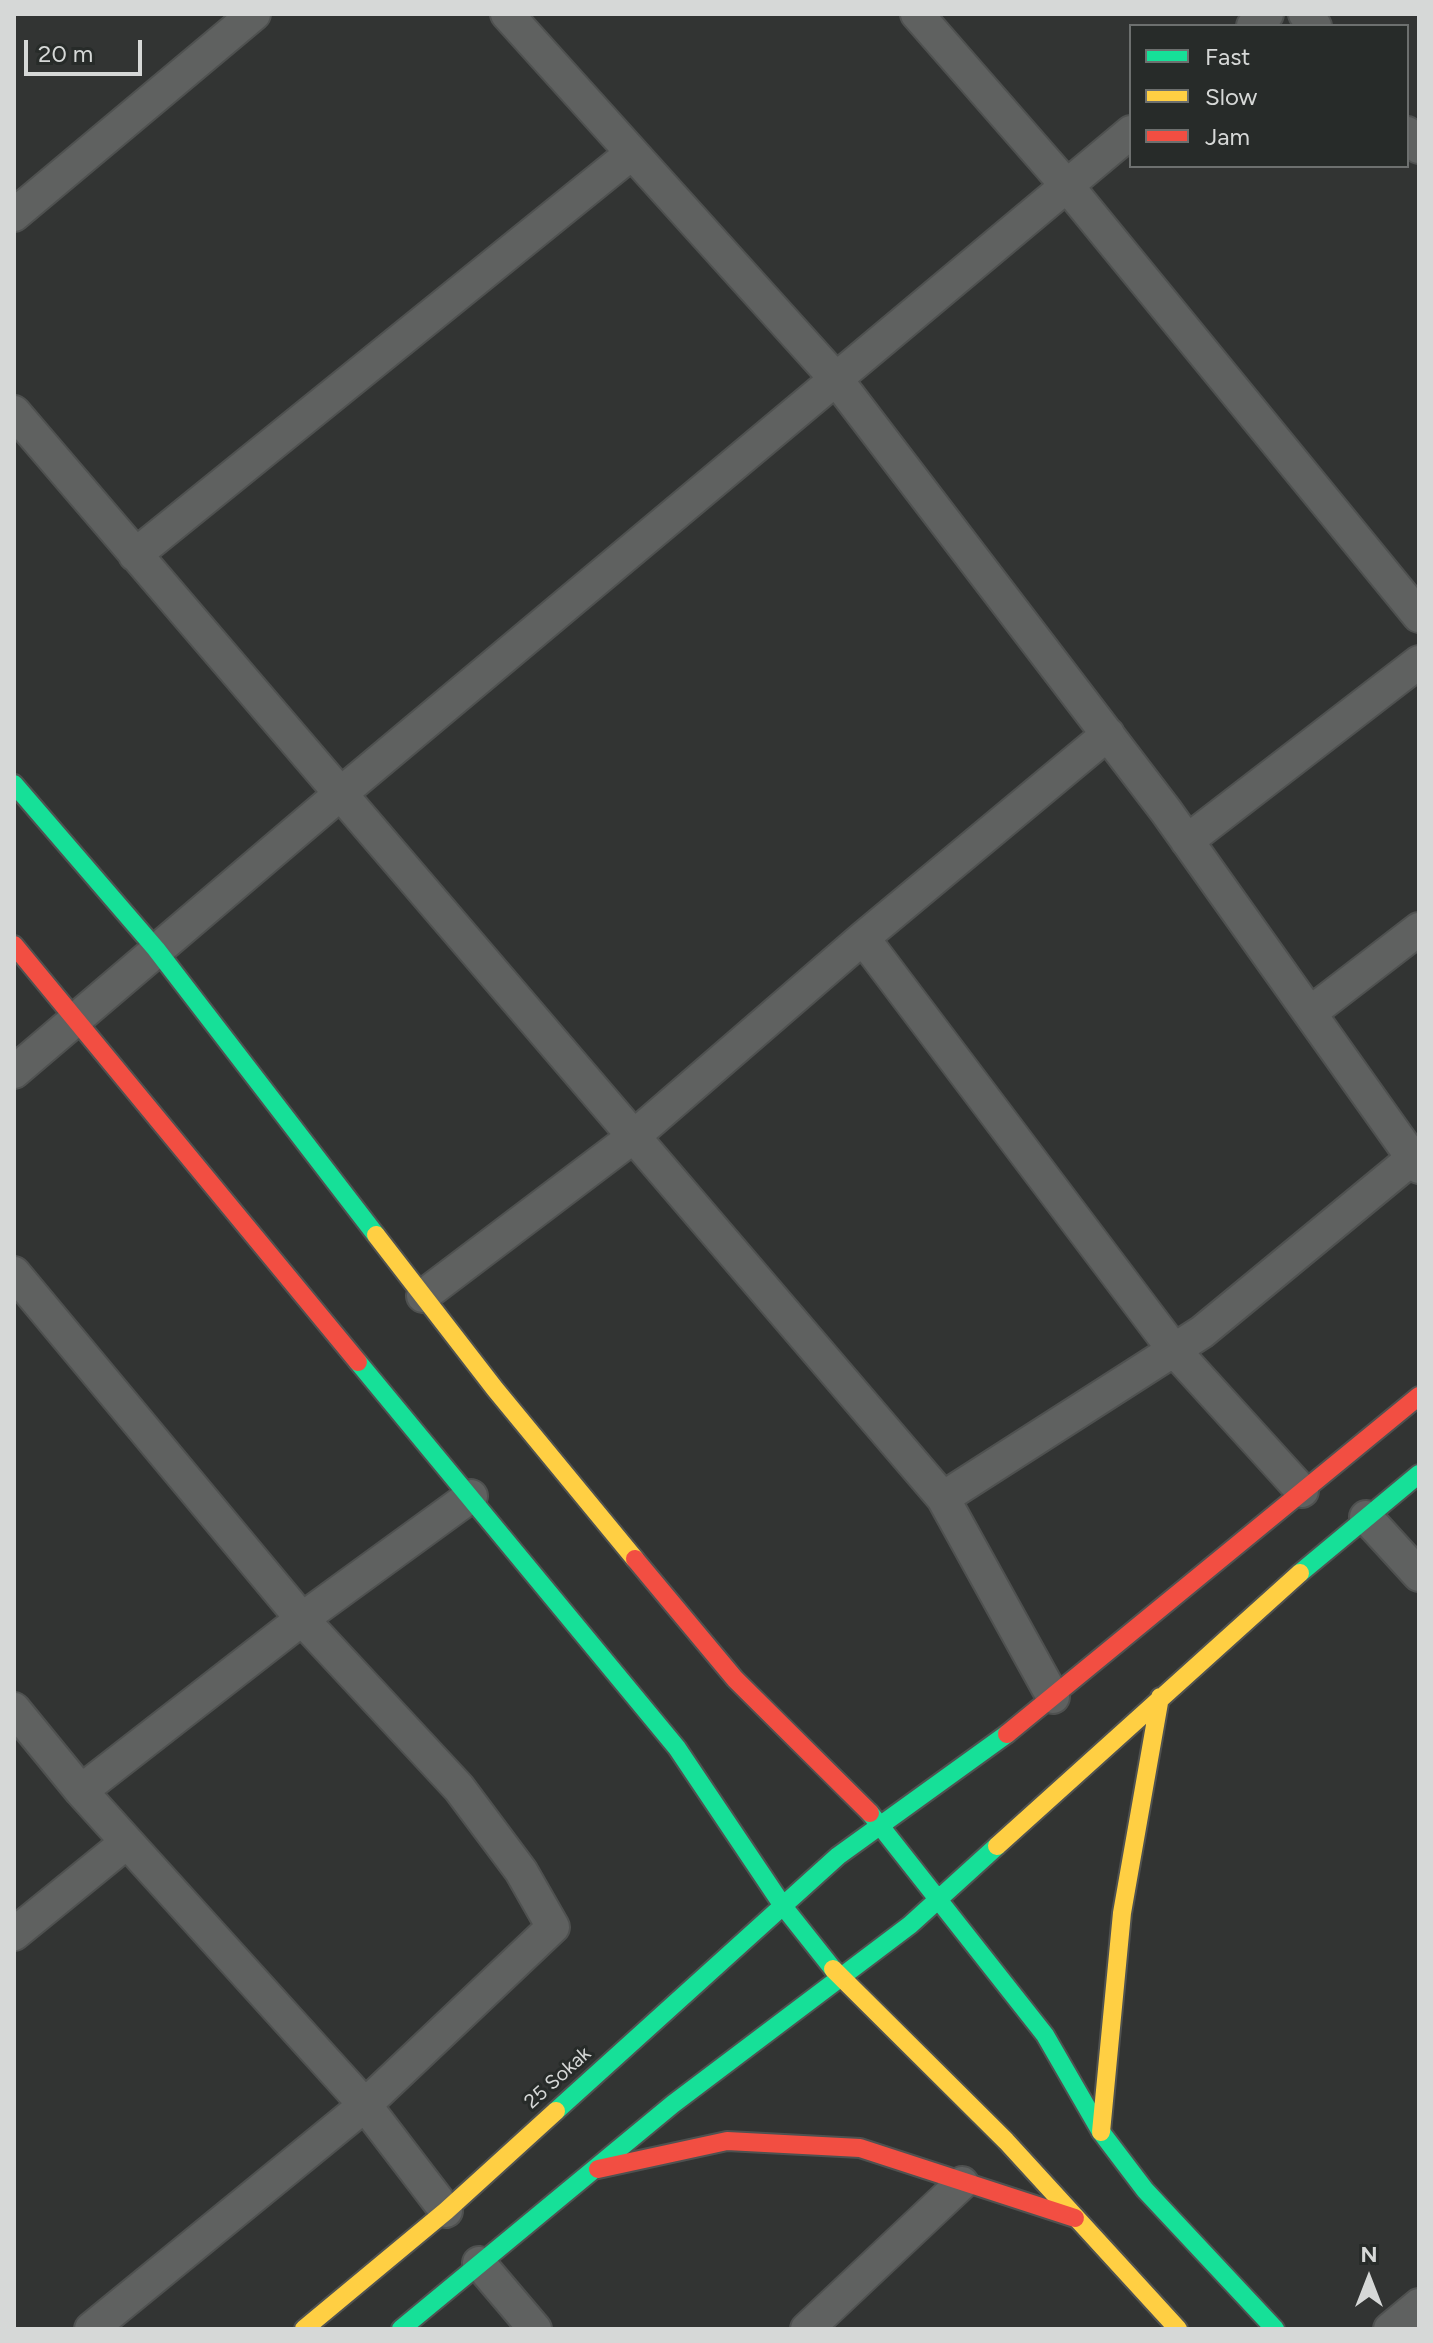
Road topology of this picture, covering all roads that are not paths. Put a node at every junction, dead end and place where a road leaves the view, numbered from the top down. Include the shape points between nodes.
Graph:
1 (254, 14) edge
2 (507, 14) edge
3 (917, 14) edge
4 (1129, 134) edge
5 (632, 153) junction
6 (1068, 187) junction
7 (14, 215) edge
8 (836, 379) junction
9 (14, 412) edge
10 (135, 555) junction
11 (1419, 616) edge
12 (1419, 662) edge
13 (1108, 734) junction
14 (14, 784) edge
15 (339, 795) junction
16 (1187, 841) junction
17 (1419, 929) edge
18 (863, 938) junction
19 (14, 945) edge
20 (156, 949) junction
21 (1310, 1013) junction
22 (75, 1019) junction
23 (14, 1072) edge
24 (633, 1137) junction
25 (1417, 1159) edge
26 (14, 1273) edge
27 (423, 1296) junction
28 (1174, 1350) junction
29 (1419, 1396) edge
30 (1419, 1474) edge
31 (1302, 1491) junction
32 (471, 1496) junction
33 (943, 1498) junction
34 (1366, 1517) junction
35 (1419, 1575) edge
36 (302, 1619) junction
37 (1053, 1697) junction
38 (1160, 1697) junction
39 (14, 1709) edge
40 (81, 1791) junction
41 (881, 1825) junction
42 (127, 1842) junction
43 (939, 1897) junction
44 (783, 1906) junction
45 (14, 1934) edge
46 (840, 1978) junction
47 (365, 2105) junction
48 (1101, 2132) junction
49 (592, 2171) junction
50 (962, 2183) junction
51 (446, 2211) junction
52 (1078, 2219) junction
53 (479, 2263) junction
54 (1419, 2305) edge
55 (820, 2325) edge
56 (91, 2329) edge
57 (304, 2329) edge
58 (401, 2329) edge
59 (535, 2329) edge
60 (1178, 2329) edge
61 (1275, 2329) edge
62 (1390, 2329) edge

1 - 7 street
2 - 5 street
3 - 6 street
4 - 6 street
5 - 8 street
5 - 10 street
6 - 8 street
6 - 11 street
8 - 13 street
8 - 15 street
9 - 10 street
10 - 15 street
12 - 16 street
13 - 16 street
13 - 18 street
14 - 20 street
15 - 20 street
15 - 24 street
16 - 21 street
17 - 21 street
18 - 24 street
18 - 28 street
19 - 22 street
20 - 22 street
20 - 27 street
21 - 25 street
22 - 23 street
22 - 32 street
24 - 27 street
24 - 33 street
25 - 28 street
26 - 36 street
27 - 41 street via 735,1679
28 - 31 street
28 - 33 street
29 - 31 street, 25 Sokak
30 - 34 street
31 - 37 street, 25 Sokak
32 - 36 street
32 - 44 street via 677,1748
33 - 37 street
34 - 35 street
34 - 38 street
36 - 40 street
36 - 47 street via 459,1788 521,1871 553,1927
37 - 41 street, 25 Sokak
38 - 43 street
38 - 48 street via 1125,1874 1110,1988
39 - 40 street
40 - 42 street
41 - 43 street
41 - 44 street, 25 Sokak
42 - 45 street
42 - 47 street
43 - 46 street
43 - 48 street via 1045,2035
44 - 46 street
44 - 51 street, 25 Sokak
46 - 49 street
46 - 52 street
47 - 51 street
47 - 56 street
48 - 61 street via 1145,2190
49 - 50 street via 727,2141 860,2148
49 - 53 street
50 - 52 street
50 - 55 street
51 - 57 street, 25 Sokak
52 - 60 street
53 - 58 street
53 - 59 street
54 - 62 street

